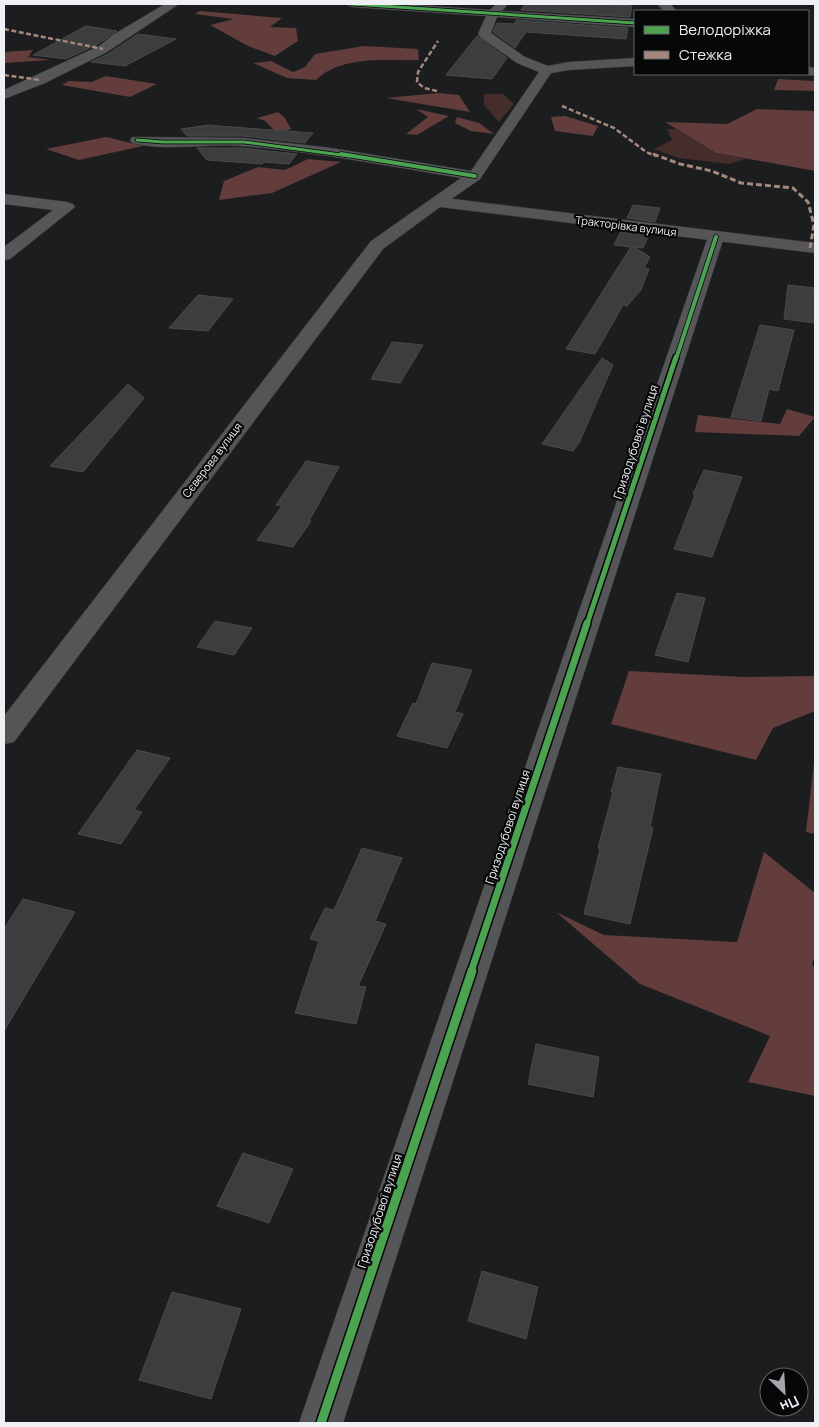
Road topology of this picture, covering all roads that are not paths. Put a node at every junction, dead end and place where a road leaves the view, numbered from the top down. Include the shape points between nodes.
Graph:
1 (173, 4) edge
2 (352, 4) edge
3 (502, 4) edge
4 (493, 14) junction
5 (634, 23) edge
6 (634, 49) edge
7 (615, 62) junction
8 (634, 62) edge
9 (547, 70) junction
10 (4, 95) edge
11 (137, 140) dead end
12 (475, 176) junction
13 (4, 199) edge
14 (436, 202) junction
15 (716, 237) junction
16 (815, 248) edge
17 (4, 255) edge
18 (4, 735) edge
19 (321, 1423) edge

1 - 10 street via 103,49
2 - 4 street
3 - 4 street
4 - 5 street
4 - 9 street via 484,34 522,60
6 - 7 street
7 - 8 street
7 - 9 street
9 - 12 street
11 - 12 street via 154,143 241,141
12 - 14 street
13 - 17 street via 67,207
14 - 15 main road, Тракторівка вулиця
14 - 18 main road, Сєверова вулиця via 377,245
15 - 16 main road, Тракторівка вулиця
15 - 19 street, Гризодубової вулиця

